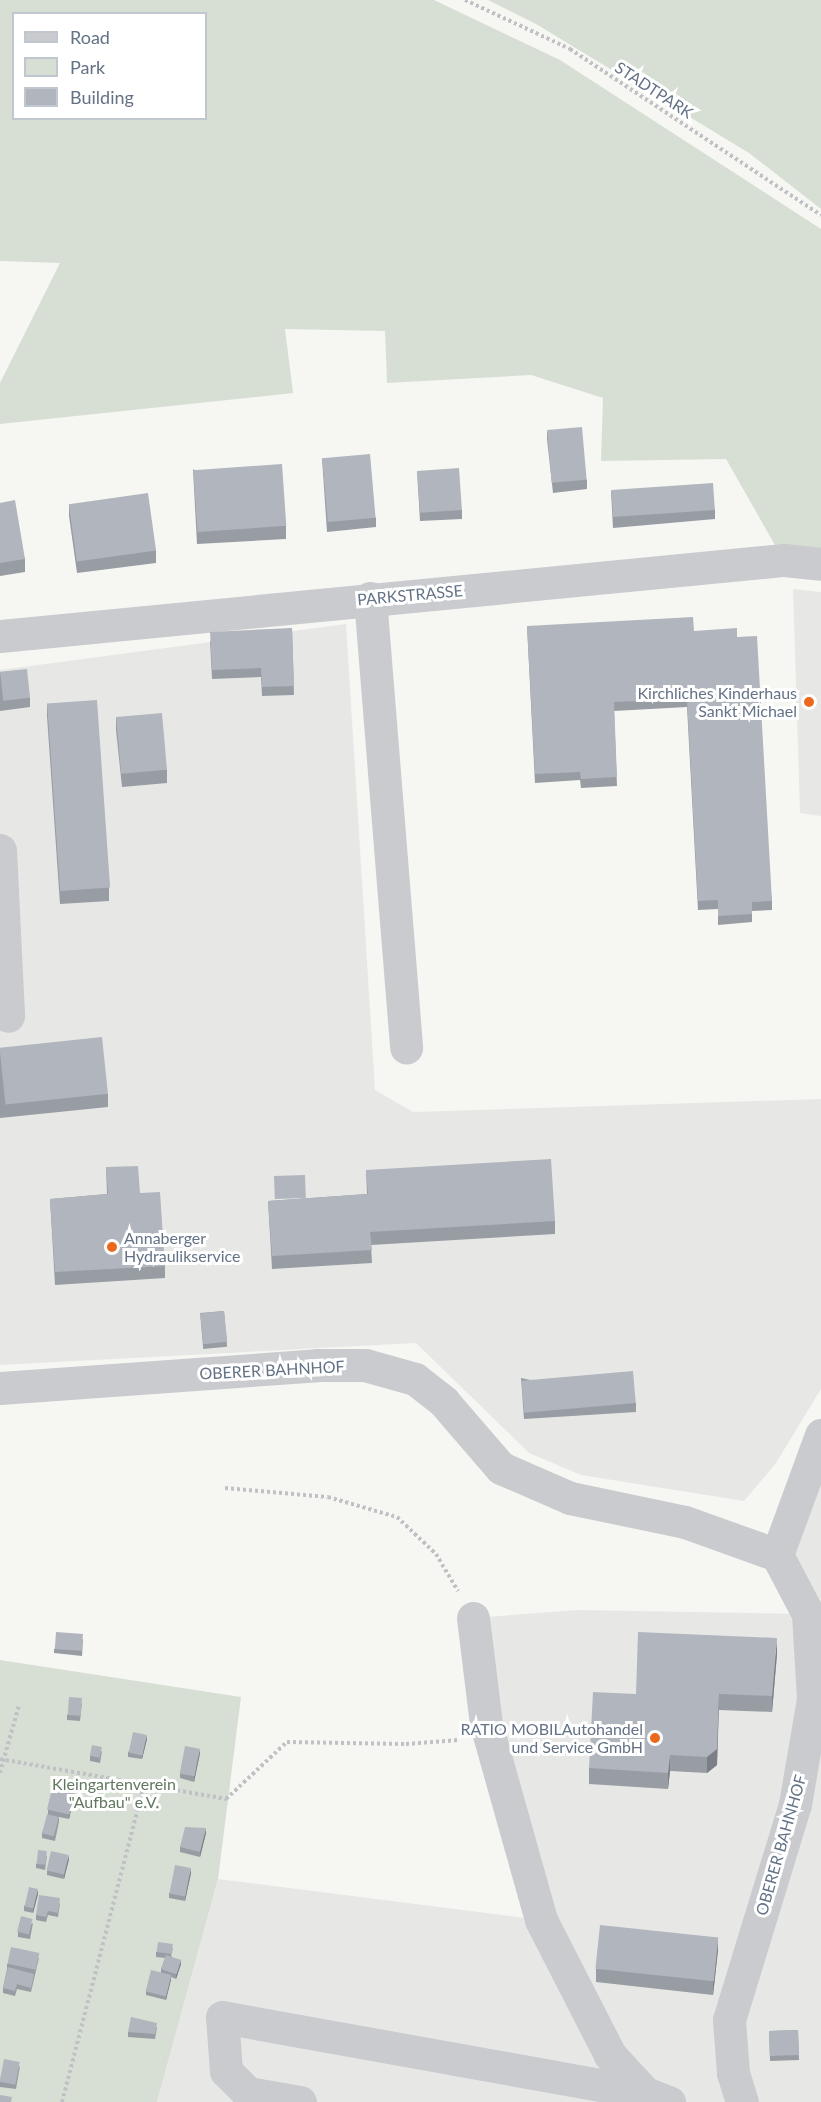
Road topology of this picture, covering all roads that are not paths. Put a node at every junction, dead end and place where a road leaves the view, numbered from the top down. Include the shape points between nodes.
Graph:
1 (821, 564) edge
2 (370, 598) junction
3 (0, 636) edge
4 (0, 850) edge
5 (12, 1016) edge
6 (406, 1048) dead end
7 (0, 1388) edge
8 (821, 1435) edge
9 (777, 1555) junction
10 (473, 1618) road end
11 (650, 2099) edge
12 (300, 2102) edge
13 (742, 2102) edge

1 - 2 street, PARKSTRASSE via 784,560
2 - 3 street, PARKSTRASSE
2 - 6 street
4 - 5 street
7 - 9 street, OBERER BAHNHOF via 317,1365 365,1365 416,1379 444,1402 501,1468 570,1498 685,1522
8 - 9 street
9 - 13 street, OBERER BAHNHOF via 808,1614 813,1699 795,1804 729,2020 734,2073
10 - 11 street via 489,1736 541,1920 610,2055
11 - 12 street via 222,2017 226,2071 248,2093

